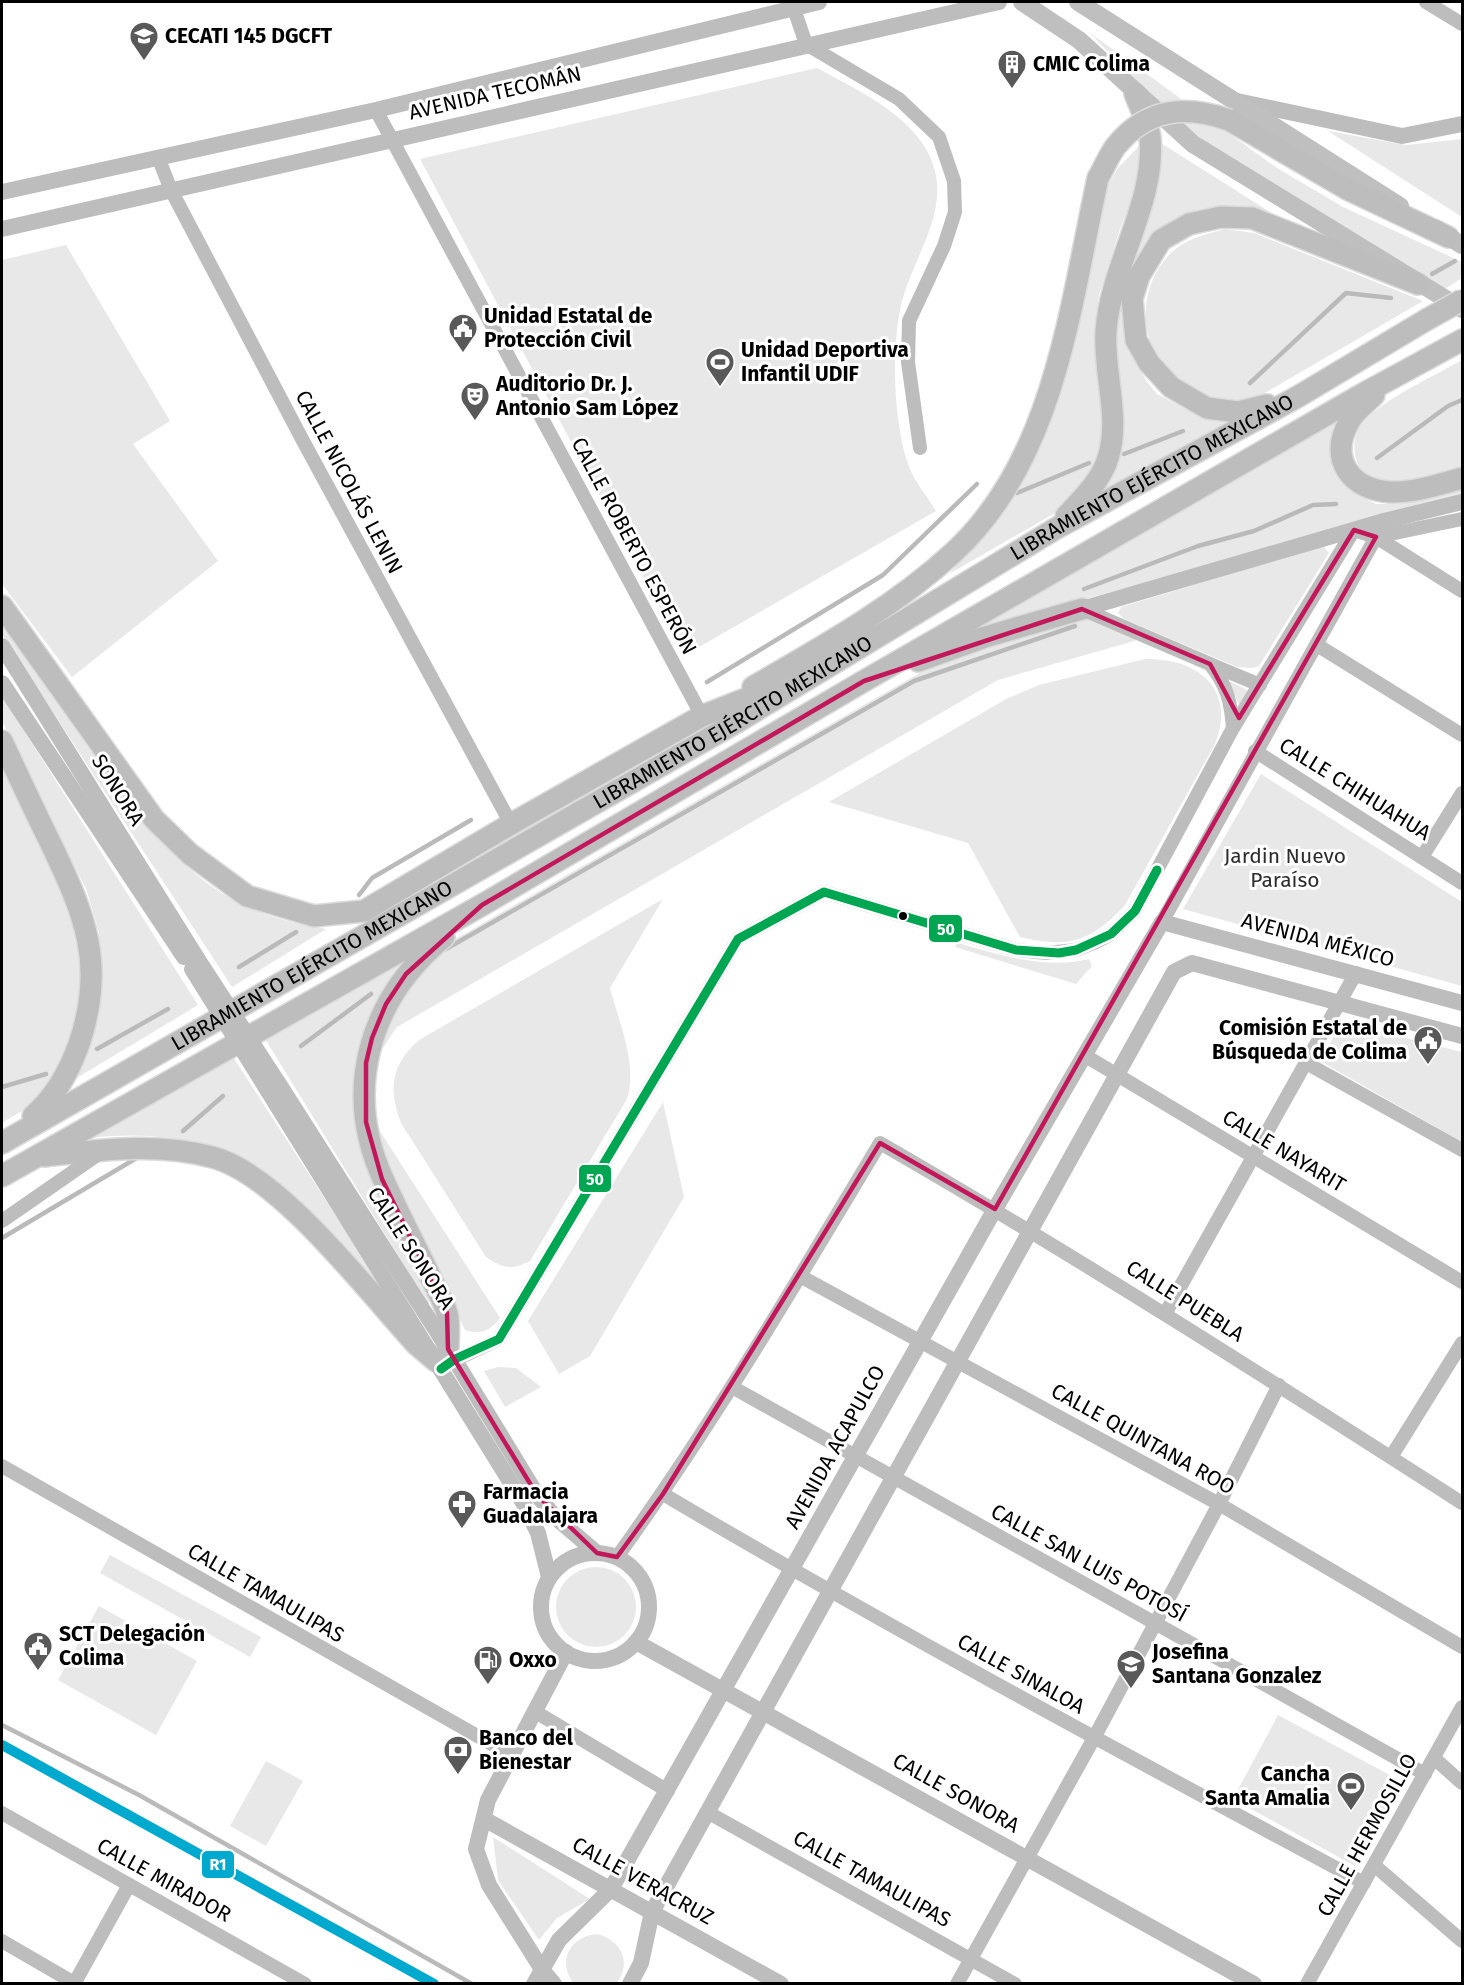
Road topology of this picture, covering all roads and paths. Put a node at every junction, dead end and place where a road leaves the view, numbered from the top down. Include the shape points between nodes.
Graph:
1 (819, 2) edge
2 (999, 2) edge
3 (1022, 2) edge
4 (1078, 2) edge
5 (1426, 2) edge
6 (794, 9) junction
7 (1462, 24) edge
8 (806, 44) junction
9 (1135, 94) junction
10 (376, 110) junction
11 (1231, 110) junction
12 (1462, 124) edge
13 (391, 140) junction
14 (158, 157) junction
15 (171, 190) junction
16 (2, 192) edge
17 (4, 229) edge
18 (1455, 241) edge
19 (1418, 284) junction
20 (1462, 300) edge
21 (1462, 309) edge
22 (1462, 340) edge
23 (1391, 378) junction
24 (1299, 396) junction
25 (920, 448) dead end
26 (1462, 478) edge
27 (1462, 502) edge
28 (1462, 519) edge
29 (1055, 529) junction
30 (1354, 530) junction
31 (1376, 537) junction
32 (1462, 591) edge
33 (2, 606) edge
34 (1082, 609) junction
35 (1317, 645) junction
36 (2, 646) edge
37 (1210, 664) junction
38 (830, 665) junction
39 (864, 681) junction
40 (2, 682) edge
41 (1260, 685) junction
42 (702, 716) junction
43 (1233, 728) junction
44 (1462, 735) edge
45 (2, 741) edge
46 (1255, 751) junction
47 (1462, 793) edge
48 (511, 824) junction
49 (1422, 857) junction
50 (1462, 883) edge
51 (482, 905) junction
52 (364, 911) junction
53 (1162, 922) junction
54 (193, 960) junction
55 (1356, 973) junction
56 (268, 988) junction
57 (1340, 1002) junction
58 (1462, 1003) edge
59 (1462, 1036) edge
60 (1084, 1055) junction
61 (1306, 1063) junction
62 (1118, 1075) junction
63 (2, 1142) edge
64 (105, 1150) junction
65 (1462, 1150) edge
66 (34, 1157) junction
67 (1253, 1157) junction
68 (2, 1176) edge
69 (994, 1209) junction
70 (2, 1221) edge
71 (1032, 1232) junction
72 (800, 1276) junction
73 (1462, 1282) edge
74 (1165, 1314) junction
75 (920, 1341) junction
76 (1462, 1343) edge
77 (445, 1359) junction
78 (958, 1362) junction
79 (1279, 1384) junction
80 (732, 1387) junction
81 (854, 1457) junction
82 (1391, 1457) junction
83 (2, 1466) edge
84 (894, 1479) junction
85 (663, 1494) junction
86 (1462, 1503) edge
87 (1219, 1504) junction
88 (597, 1553) junction
89 (617, 1557) junction
90 (791, 1570) junction
91 (549, 1578) junction
92 (831, 1592) junction
93 (1155, 1623) junction
94 (636, 1642) junction
95 (1462, 1647) edge
96 (566, 1652) junction
97 (724, 1691) junction
98 (1462, 1707) edge
99 (534, 1711) junction
100 (764, 1713) junction
101 (1094, 1738) junction
102 (511, 1755) junction
103 (1434, 1758) junction
104 (1425, 1774) junction
105 (1462, 1783) edge
106 (668, 1791) junction
107 (707, 1812) junction
108 (2, 1813) edge
109 (484, 1819) junction
110 (1027, 1858) junction
111 (1374, 1865) junction
112 (1364, 1883) junction
113 (129, 1885) junction
114 (611, 1889) junction
115 (652, 1912) junction
116 (2, 1941) edge
117 (1462, 1941) edge
118 (972, 1959) junction
119 (544, 1979) edge
120 (75, 1983) edge
121 (305, 1983) edge
122 (630, 1983) edge
123 (781, 1983) edge
124 (957, 1983) edge
125 (1015, 1983) edge
126 (1254, 1983) edge
127 (1307, 1983) edge

1 - 6 street, AVENIDA TECOMÁN
2 - 8 street, AVENIDA TECOMÁN
3 - 9 main road via 1079,40
4 - 11 main road
5 - 7 street
6 - 8 street
6 - 10 street, AVENIDA TECOMÁN
8 - 13 street, AVENIDA TECOMÁN
8 - 25 street via 899,99 939,137 954,181 955,212 944,246 909,321 908,362
9 - 19 main road via 1193,144
9 - 29 highway via 1150,135 1150,172 1112,290 1106,332 1112,425 1109,457 1096,483
10 - 13 street, CALLE ROBERTO ESPERÓN
10 - 14 street, AVENIDA TECOMÁN
11 - 12 street via 1402,136
11 - 18 highway via 1347,189
11 - 42 highway, bridge via 1172,112 1143,122 1115,146 1098,178 1056,369 1034,433 999,499 954,553 867,621
13 - 15 street, AVENIDA TECOMÁN
13 - 42 street, CALLE ROBERTO ESPERÓN
14 - 15 street, CALLE NICOLÁS LENIN
14 - 16 street, AVENIDA TECOMÁN
15 - 17 street, AVENIDA TECOMÁN
15 - 48 street, CALLE NICOLÁS LENIN
19 - 21 main road
19 - 24 highway via 1252,218 1221,217 1189,224 1161,240 1139,276 1132,299 1136,340 1149,363 1171,387 1207,408 1238,412
20 - 24 highway, LIBRAMIENTO EJÉRCITO MEXICANO, bridge
22 - 23 highway, LIBRAMIENTO EJÉRCITO MEXICANO
23 - 26 highway via 1358,411 1344,432 1341,446 1349,476 1369,488 1391,492
23 - 39 highway, LIBRAMIENTO EJÉRCITO MEXICANO
24 - 29 highway, LIBRAMIENTO EJÉRCITO MEXICANO
27 - 30 street
28 - 31 street
29 - 38 highway, LIBRAMIENTO EJÉRCITO MEXICANO
30 - 31 street
30 - 34 street
30 - 41 street
31 - 32 street
31 - 35 street
33 - 52 highway via 154,819 190,854 247,897 314,916
34 - 37 street
34 - 39 highway via 985,637
35 - 44 street
35 - 46 street
36 - 54 street, SONORA
37 - 41 street
37 - 43 street via 1230,698
38 - 42 highway
38 - 56 highway, LIBRAMIENTO EJÉRCITO MEXICANO via 727,728
39 - 51 highway, LIBRAMIENTO EJÉRCITO MEXICANO
40 - 54 street, SONORA
41 - 43 street
42 - 48 highway
43 - 77 street via 1135,911 1111,934 1096,942 1059,953 1016,950 824,892 738,939 499,1339
45 - 63 highway via 78,901 87,931 91,980 85,1027 71,1066 46,1104
46 - 49 street, CALLE CHIHUAHUA
46 - 53 street
47 - 49 street
48 - 52 highway
49 - 50 street, CALLE CHIHUAHUA
51 - 66 highway, LIBRAMIENTO EJÉRCITO MEXICANO
51 - 77 highway via 406,974 386,1004 366,1063 366,1122 374,1153 382,1179 447,1313
52 - 56 highway
53 - 55 street, AVENIDA MÉXICO
53 - 60 street, AVENIDA ACAPULCO
54 - 77 street, CALLE SONORA, bridge
55 - 57 street
55 - 58 street, AVENIDA MÉXICO
56 - 63 highway, LIBRAMIENTO EJÉRCITO MEXICANO
57 - 59 street
57 - 61 street
57 - 62 street via 1192,963 1174,972
60 - 62 street, CALLE NAYARIT
60 - 69 street, AVENIDA ACAPULCO
61 - 65 street
61 - 67 street
62 - 67 street, CALLE NAYARIT
62 - 71 street
64 - 66 highway
64 - 70 street
64 - 77 highway via 152,1147 214,1157 251,1174 281,1197 416,1344
66 - 68 highway, LIBRAMIENTO EJÉRCITO MEXICANO
67 - 73 street, CALLE NAYARIT
67 - 74 street
69 - 71 street, CALLE PUEBLA
69 - 72 street, CALLE PUEBLA via 880,1143
69 - 75 street, AVENIDA ACAPULCO
71 - 74 street, CALLE PUEBLA
71 - 78 street
72 - 75 street, CALLE QUINTANA ROO
72 - 80 street
74 - 79 street, CALLE PUEBLA
75 - 78 street, CALLE QUINTANA ROO
75 - 81 street, AVENIDA ACAPULCO
76 - 82 street
77 - 88 street, CALLE SONORA via 537,1495 556,1518
77 - 91 street, CALLE SONORA via 538,1533
78 - 84 street
78 - 87 street, CALLE QUINTANA ROO
79 - 82 street, CALLE PUEBLA
79 - 87 street
80 - 81 street, CALLE SAN LUIS POTOSÍ
80 - 85 street
81 - 84 street, CALLE SAN LUIS POTOSÍ
81 - 90 street, AVENIDA ACAPULCO
82 - 86 street, CALLE PUEBLA
83 - 102 street, CALLE TAMAULIPAS
84 - 92 street
84 - 93 street, CALLE SAN LUIS POTOSÍ
85 - 89 street
85 - 90 street, CALLE SINALOA
87 - 93 street
87 - 95 street, CALLE QUINTANA ROO
88 - 89 street, CALLE SONORA
88 - 91 street, CALLE SONORA via 578,1555
89 - 94 street via 637,1573 648,1595 647,1620
90 - 92 street, CALLE SINALOA
90 - 97 street, AVENIDA ACAPULCO
91 - 96 street, CALLE SONORA via 541,1610 553,1641
92 - 100 street
92 - 101 street, CALLE SINALOA
93 - 101 street
93 - 104 street, CALLE SAN LUIS POTOSÍ
94 - 96 street via 624,1652 595,1661
94 - 97 street, CALLE SONORA
96 - 99 street
97 - 100 street, CALLE SONORA
97 - 106 street, AVENIDA ACAPULCO
98 - 103 street, CALLE HERMOSILLO
99 - 102 street
99 - 106 street
100 - 107 street
100 - 110 street, CALLE SONORA
101 - 110 street
101 - 112 street, CALLE SINALOA
102 - 109 street via 488,1800
103 - 104 street, CALLE HERMOSILLO
103 - 105 street
104 - 111 street, CALLE HERMOSILLO
106 - 114 street, AVENIDA ACAPULCO
107 - 115 street
107 - 118 street, CALLE TAMAULIPAS
108 - 113 street, CALLE MIRADOR
109 - 114 street, CALLE VERACRUZ
109 - 119 street via 476,1849 489,1885
110 - 118 street
110 - 126 street, CALLE SONORA
111 - 112 street, CALLE HERMOSILLO
111 - 117 street
112 - 127 street, CALLE HERMOSILLO
113 - 120 street
113 - 121 street, CALLE MIRADOR
114 - 115 street, CALLE VERACRUZ
114 - 119 street, AVENIDA ACAPULCO via 560,1940
115 - 122 street via 641,1963
115 - 123 street, CALLE VERACRUZ
116 - 120 street
118 - 124 street
118 - 125 street, CALLE TAMAULIPAS

